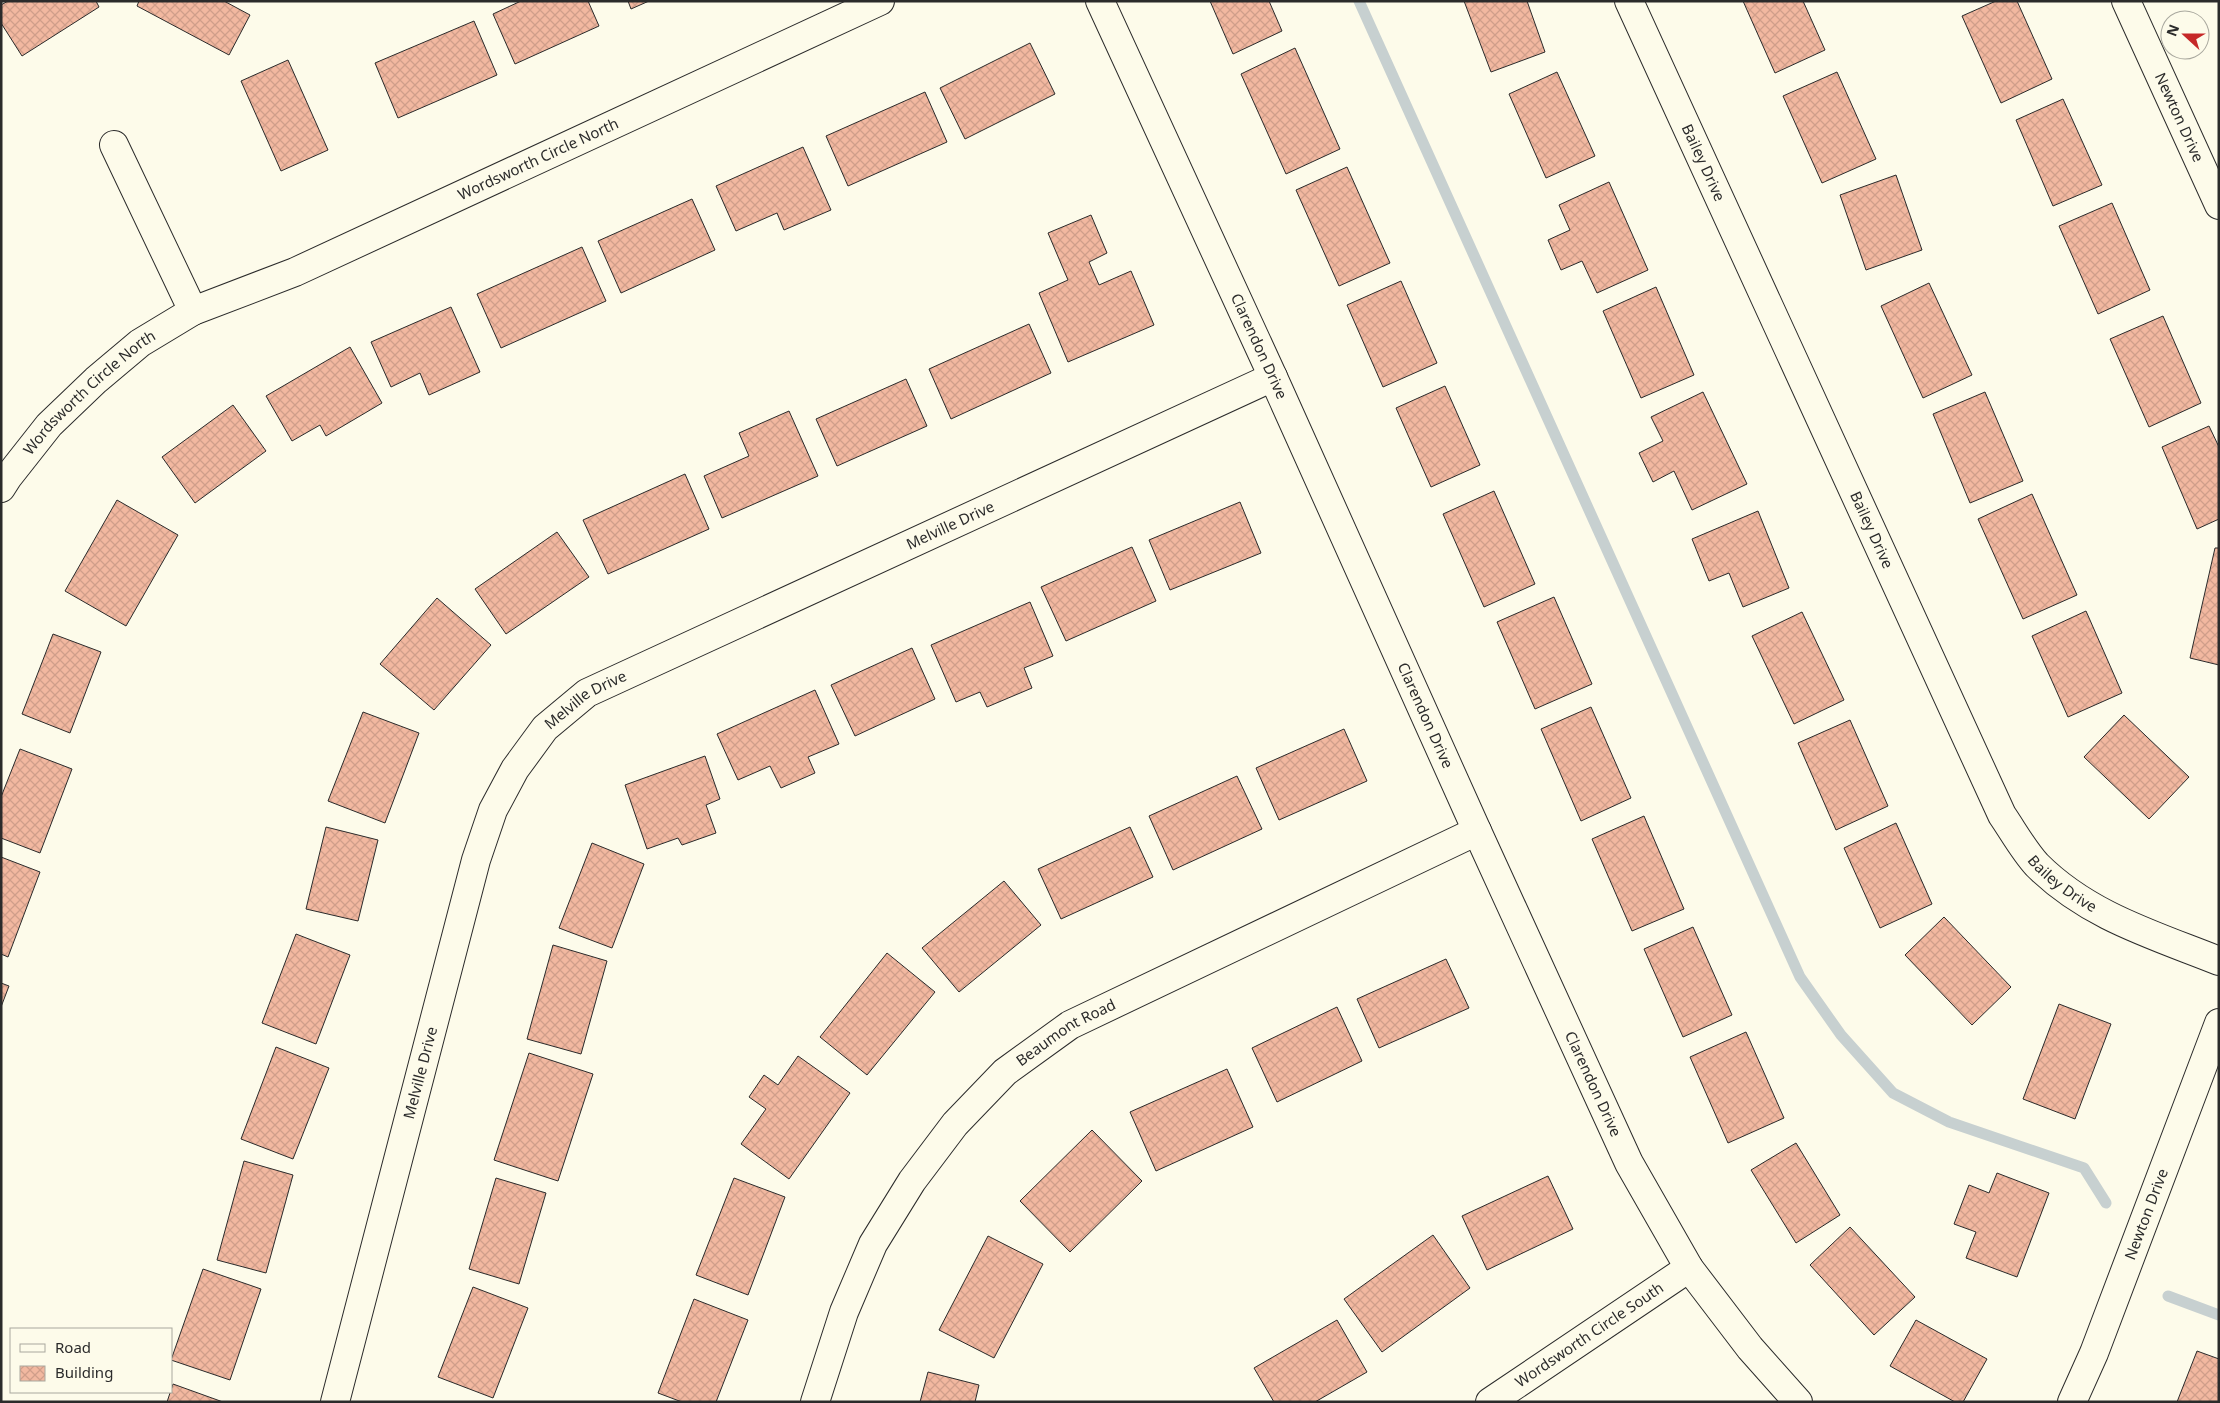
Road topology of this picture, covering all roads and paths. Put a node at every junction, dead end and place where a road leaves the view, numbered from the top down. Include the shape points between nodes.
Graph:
1 (880, 1) edge
2 (1100, 1) edge
3 (1629, 1) edge
4 (2126, 1) edge
5 (114, 145) dead end
6 (2219, 205) edge
7 (193, 311) junction
8 (1273, 377) junction
9 (1, 488) edge
10 (1476, 831) junction
11 (2219, 961) edge
12 (2219, 1024) edge
13 (1689, 1268) junction
14 (335, 1402) edge
15 (815, 1402) edge
16 (1490, 1402) edge
17 (1798, 1402) edge
18 (2072, 1402) edge

1 - 7 street, Wordsworth Circle North via 294,272
2 - 8 street, Clarendon Drive
3 - 11 street, Bailey Drive via 2002,815 2036,864 2067,892 2112,919
4 - 6 street, Newton Drive
5 - 7 street
7 - 9 street, Wordsworth Circle North via 140,343 96,380 49,425
8 - 10 street, Clarendon Drive
8 - 14 street, Melville Drive via 587,693 545,728 515,770 493,810 476,860
10 - 13 street, Clarendon Drive via 1629,1163
10 - 15 street, Beaumont Road via 1070,1025 1005,1072 954,1124 912,1181 873,1244 844,1312
12 - 18 street, Newton Drive via 2094,1353
13 - 16 street, Wordsworth Circle South
13 - 17 street, Clarendon Drive via 1750,1348

